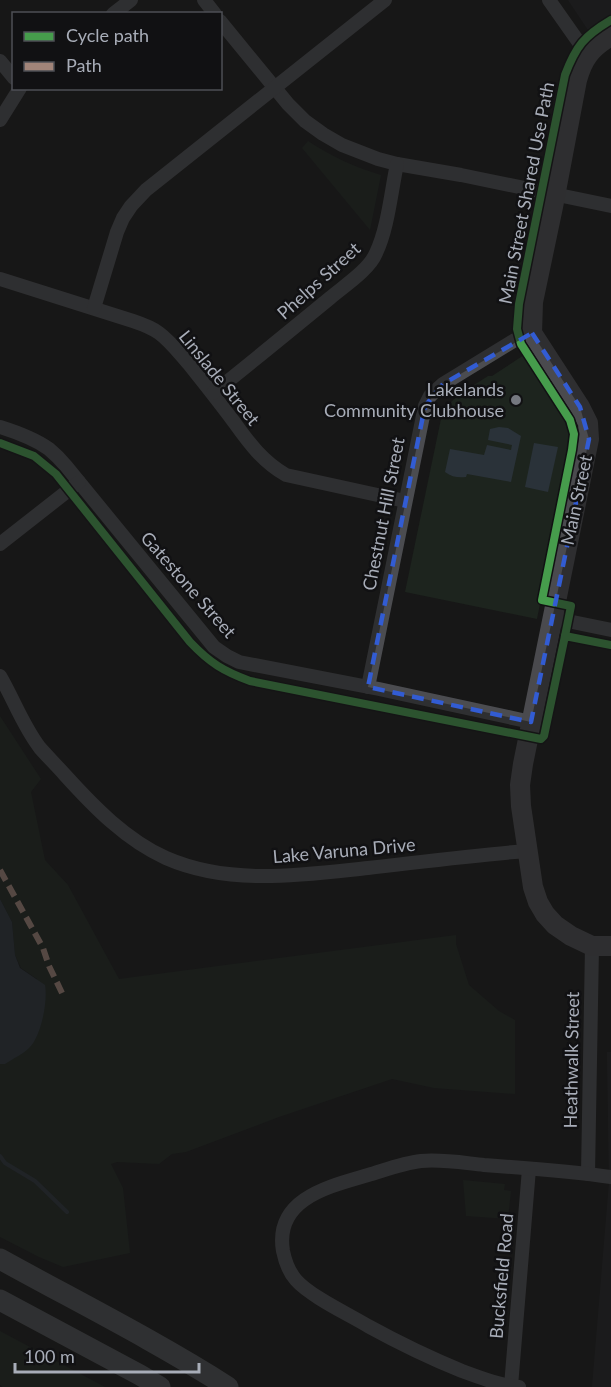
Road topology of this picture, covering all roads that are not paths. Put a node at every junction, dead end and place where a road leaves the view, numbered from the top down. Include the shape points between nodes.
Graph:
1 (131, 0) edge
2 (204, 0) edge
3 (385, 0) edge
4 (549, 0) edge
5 (116, 12) edge
6 (213, 12) edge
7 (222, 23) edge
8 (611, 36) edge
9 (587, 54) junction
10 (0, 61) edge
11 (12, 76) edge
12 (274, 87) junction
13 (19, 90) edge
14 (0, 120) edge
15 (397, 164) junction
16 (555, 194) junction
17 (611, 206) edge
18 (0, 279) edge
19 (94, 308) junction
20 (532, 333) junction
21 (213, 393) junction
22 (0, 427) edge
23 (79, 482) junction
24 (405, 501) junction
25 (0, 544) edge
26 (553, 618) junction
27 (611, 630) edge
28 (0, 676) edge
29 (368, 687) junction
30 (531, 722) junction
31 (527, 851) junction
32 (602, 946) edge
33 (529, 1169) junction
34 (588, 1174) junction
35 (611, 1177) edge
36 (0, 1259) edge
37 (0, 1300) edge
38 (511, 1386) edge
39 (160, 1387) edge
40 (228, 1387) edge
41 (519, 1387) edge

1 - 5 street
2 - 6 street
3 - 12 street
4 - 9 street
7 - 12 street
8 - 9 street
9 - 16 street via 577,80
10 - 11 street
12 - 15 street via 305,121 323,134 342,145
12 - 19 street via 131,206 117,232
13 - 14 street
15 - 16 street
15 - 21 street, Phelps Street via 376,256
16 - 17 street
16 - 20 street via 533,302
18 - 19 street, Linslade Street
19 - 21 street, Linslade Street via 158,333
20 - 24 street, Chestnut Hill Street via 514,340 430,396
20 - 26 street, Main Street via 588,423 589,440
21 - 24 street, Linslade Street via 250,445 275,469 286,475
22 - 23 street, Gatestone Street via 48,448
23 - 25 street
23 - 29 street, Gatestone Street via 221,652 239,662
24 - 29 street, Chestnut Hill Street
26 - 27 street
26 - 30 street, Main Street
28 - 31 street, Lake Varuna Drive via 40,747 92,803 127,834 176,862 226,874 302,876
29 - 30 street, Gatestone Street
30 - 31 street, Main Street via 520,785
31 - 32 street, Main Street via 533,887 545,914 570,936
32 - 34 street, Heathwalk Street
33 - 34 street
33 - 38 street, Bucksfield Road
33 - 38 street via 412,1162 306,1198 289,1216 283,1237 290,1272 308,1290 415,1351 483,1379
34 - 35 street
36 - 40 main road
37 - 39 main road
38 - 41 street

